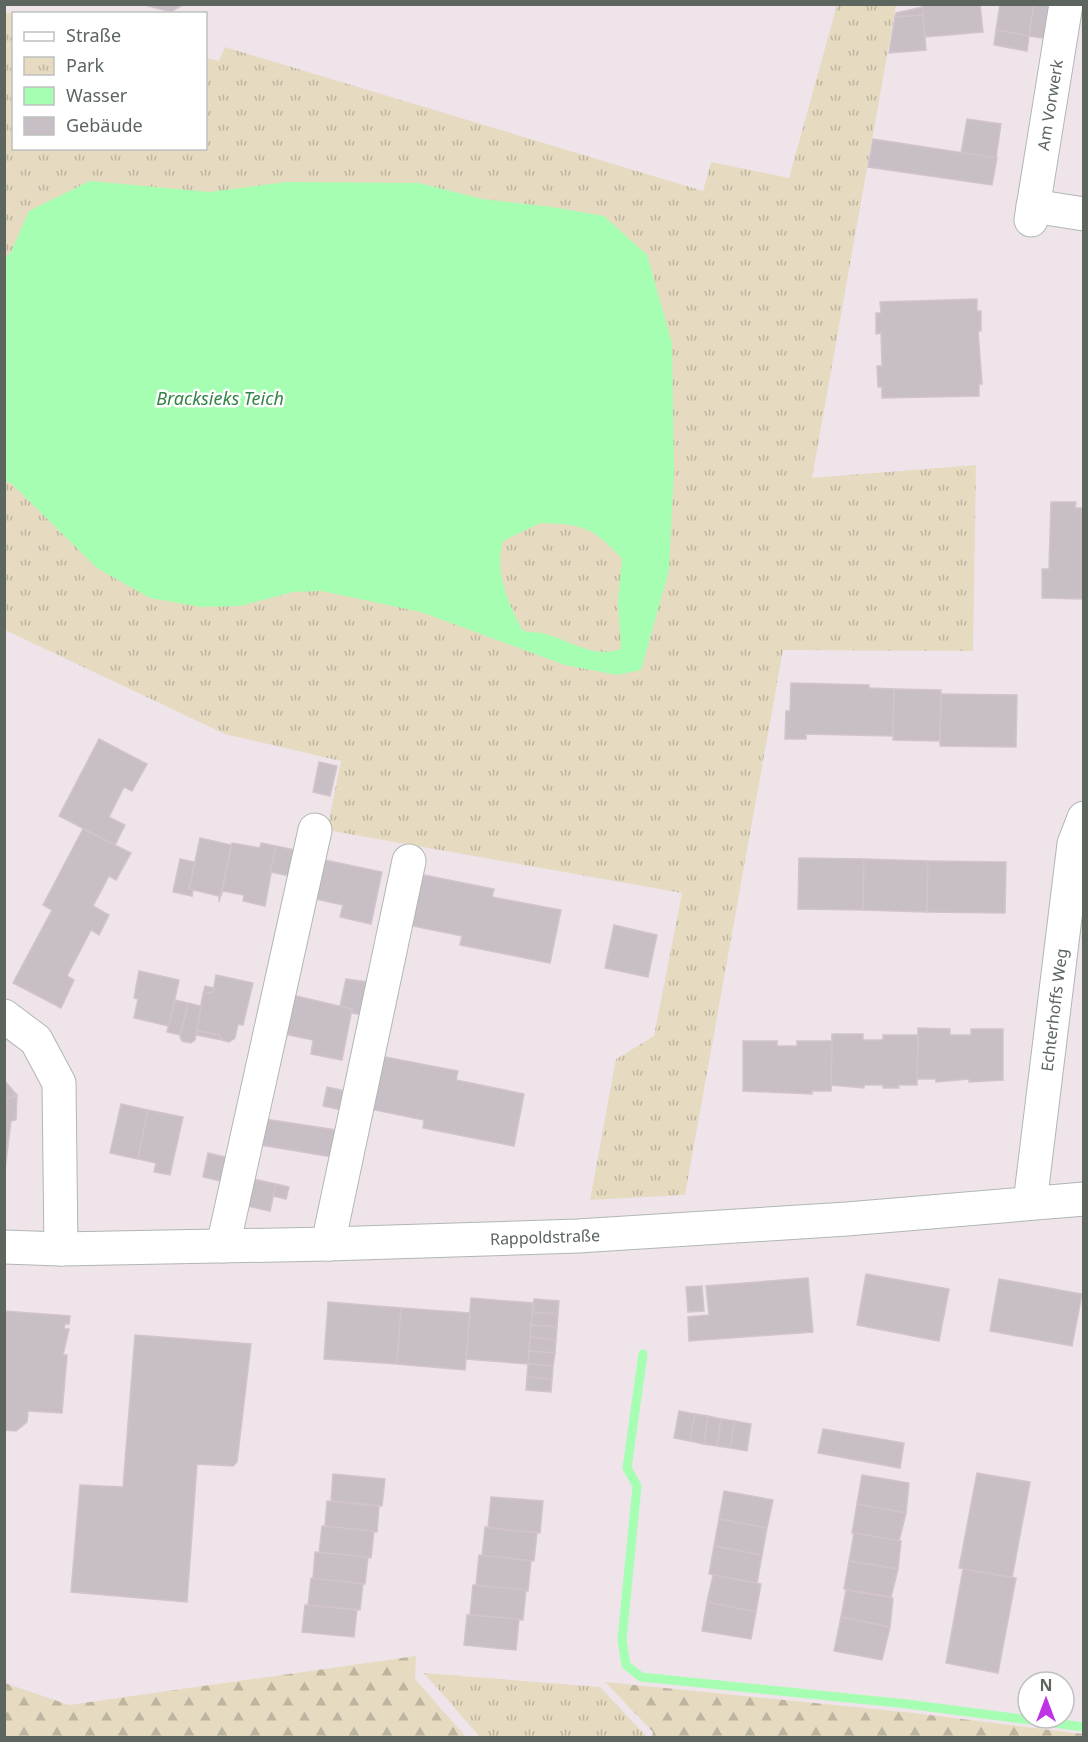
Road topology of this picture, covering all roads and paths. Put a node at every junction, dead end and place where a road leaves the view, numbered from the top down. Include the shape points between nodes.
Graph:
1 (1066, 4) edge
2 (1083, 214) edge
3 (1083, 818) edge
4 (315, 830) dead end
5 (409, 861) dead end
6 (4, 1016) edge
7 (1083, 1199) edge
8 (1030, 1203) junction
9 (328, 1244) junction
10 (223, 1246) junction
11 (4, 1247) edge
12 (61, 1249) junction

1 - 2 street, Am Vorwerk via 1032,213
3 - 8 street, Echterhoffs Weg via 1074,844
4 - 10 street
5 - 9 street
6 - 12 street via 36,1040 59,1083
7 - 8 street, Rappoldstraße
8 - 9 street, Rappoldstraße via 643,1233
9 - 10 street, Rappoldstraße
10 - 12 street, Rappoldstraße
11 - 12 street, Rappoldstraße

